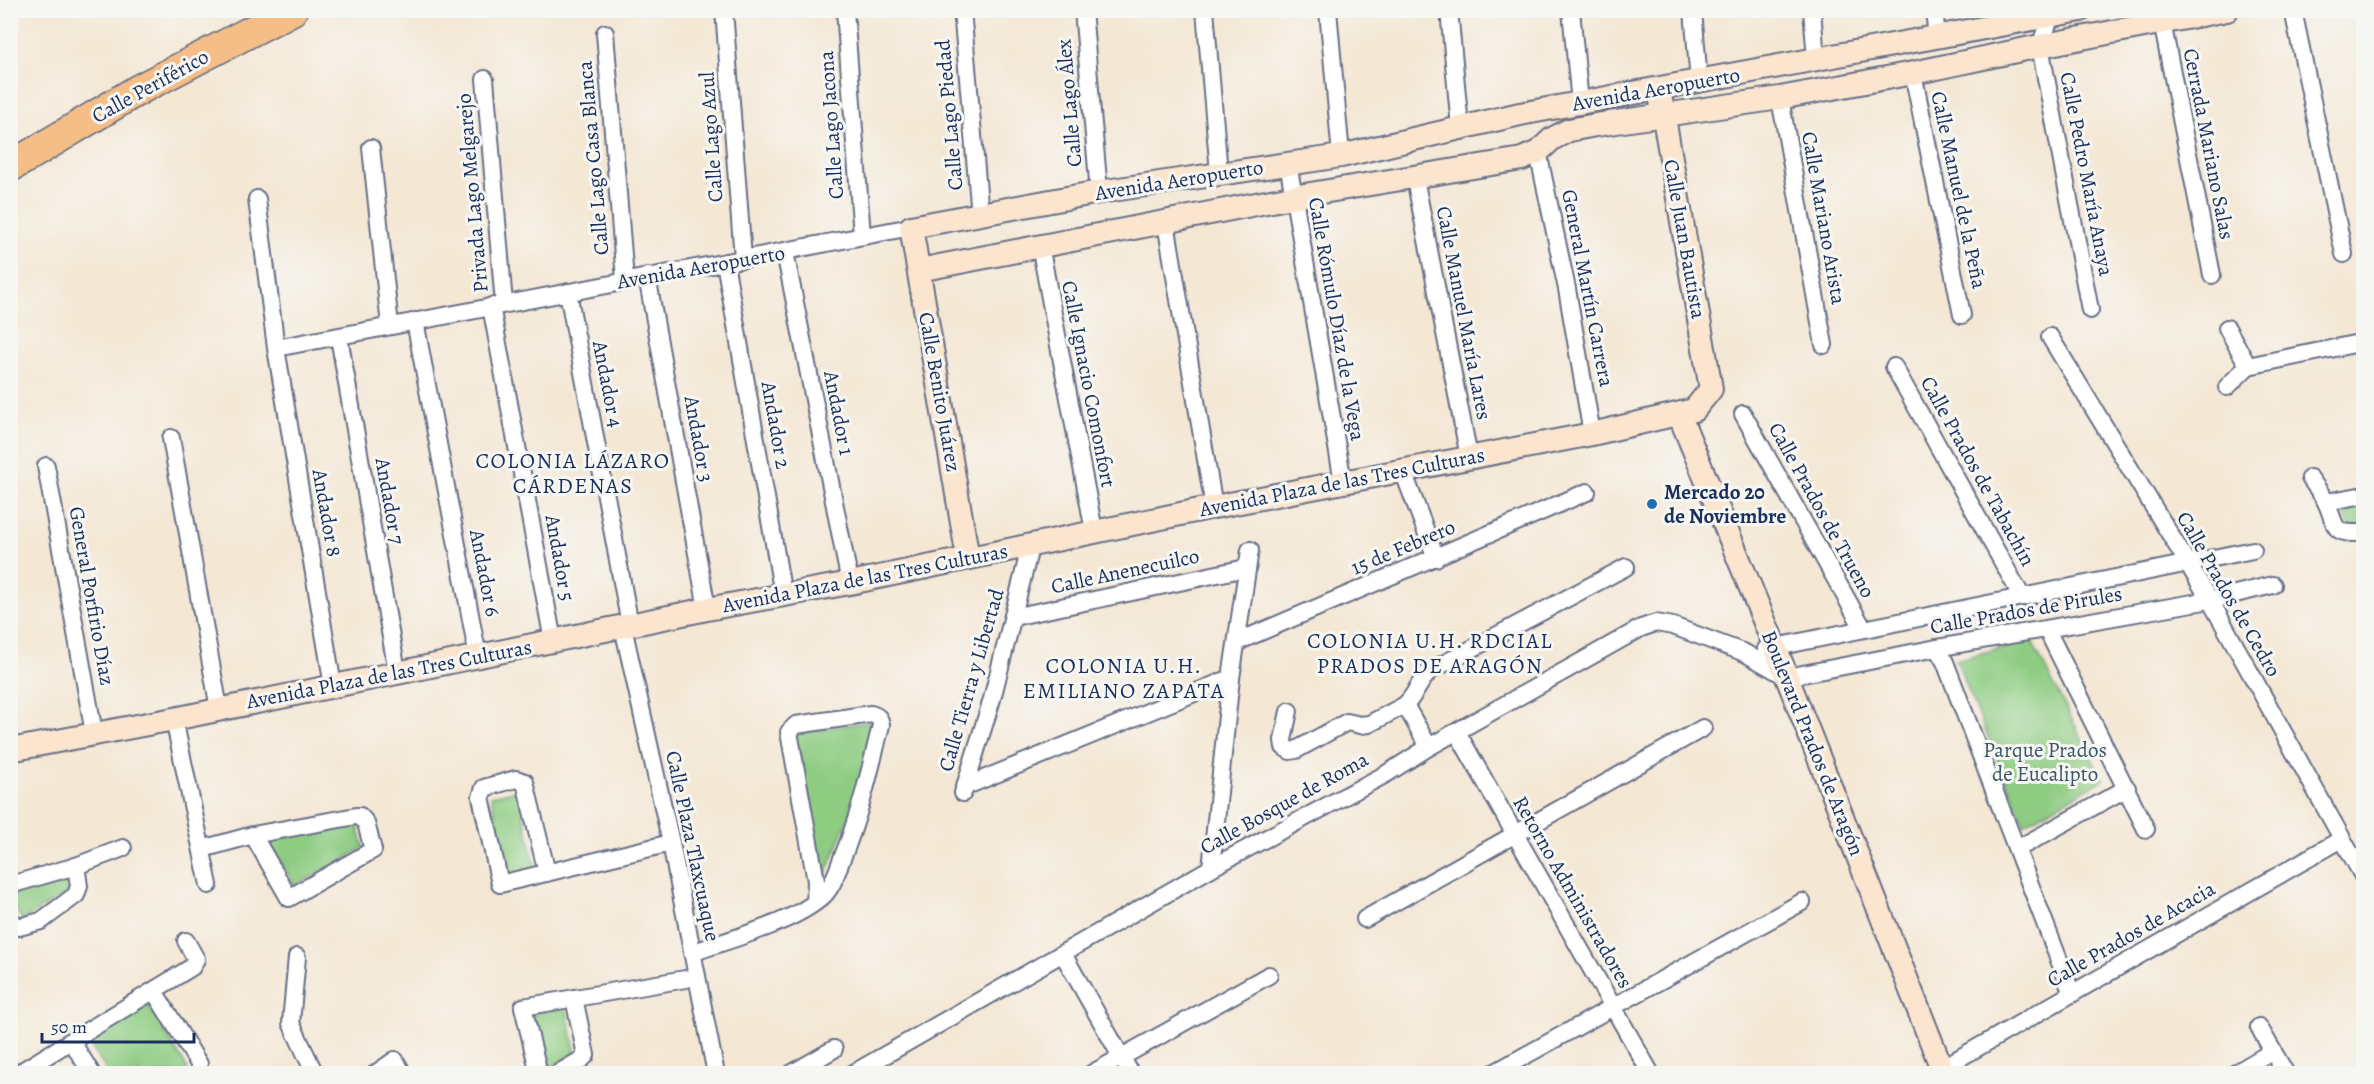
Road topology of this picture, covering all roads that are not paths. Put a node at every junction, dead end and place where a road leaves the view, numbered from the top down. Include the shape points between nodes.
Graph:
1 (292, 10) edge
2 (724, 10) edge
3 (845, 10) edge
4 (962, 10) edge
5 (1083, 10) edge
6 (1205, 10) edge
7 (1328, 10) edge
8 (1449, 10) edge
9 (1571, 10) edge
10 (1693, 10) edge
11 (1812, 10) edge
12 (1934, 10) edge
13 (2080, 10) edge
14 (2227, 10) edge
15 (2293, 10) edge
16 (2051, 13) edge
17 (2162, 22) junction
18 (605, 33) dead end
19 (1937, 37) junction
20 (2040, 45) junction
21 (1816, 59) junction
22 (1913, 73) junction
23 (485, 79) dead end
24 (1699, 82) junction
25 (1659, 89) junction
26 (1780, 98) junction
27 (1580, 103) junction
28 (1664, 115) junction
29 (1460, 127) junction
30 (371, 148) dead end
31 (1538, 152) junction
32 (1341, 156) junction
33 (1288, 163) junction
34 (10, 166) edge
35 (1219, 173) junction
36 (1415, 178) junction
37 (1099, 192) junction
38 (1292, 197) junction
39 (257, 199) dead end
40 (980, 215) junction
41 (1166, 223) junction
42 (911, 227) junction
43 (862, 236) junction
44 (1040, 245) junction
45 (785, 252) junction
46 (2344, 254) dead end
47 (743, 260) junction
48 (725, 262) junction
49 (919, 270) junction
50 (2212, 274) dead end
51 (647, 276) junction
52 (625, 280) junction
53 (568, 292) junction
54 (498, 305) junction
55 (2090, 310) dead end
56 (1962, 315) dead end
57 (415, 321) junction
58 (390, 326) junction
59 (2227, 328) dead end
60 (339, 337) junction
61 (2050, 337) dead end
62 (2364, 342) edge
63 (1824, 345) dead end
64 (276, 348) junction
65 (2248, 366) junction
66 (1894, 367) dead end
67 (2227, 387) dead end
68 (1711, 389) joint
69 (1679, 414) junction
70 (1743, 414) dead end
71 (1592, 434) junction
72 (171, 438) dead end
73 (1469, 458) junction
74 (46, 466) dead end
75 (1403, 471) junction
76 (2310, 478) dead end
77 (1343, 482) junction
78 (1587, 492) dead end
79 (2364, 495) edge
80 (2326, 502) junction
81 (1214, 507) junction
82 (1094, 531) junction
83 (2364, 533) edge
84 (1031, 544) junction
85 (1250, 550) dead end
86 (2253, 550) dead end
87 (968, 558) junction
88 (1437, 558) junction
89 (2187, 565) junction
90 (1626, 567) dead end
91 (1246, 568) junction
92 (850, 583) junction
93 (2273, 585) dead end
94 (783, 595) junction
95 (2022, 597) junction
96 (2210, 600) junction
97 (707, 609) junction
98 (1013, 617) junction
99 (627, 626) junction
100 (1863, 628) junction
101 (2047, 630) junction
102 (553, 641) junction
103 (1237, 642) junction
104 (1775, 647) junction
105 (1937, 648) junction
106 (1745, 653) junction
107 (478, 657) junction
108 (397, 672) junction
109 (1787, 677) junction
110 (1231, 678) junction
111 (333, 686) junction
112 (1405, 705) junction
113 (219, 709) junction
114 (1289, 711) dead end
115 (174, 719) junction
116 (1703, 728) dead end
117 (1457, 732) junction
118 (94, 733) junction
119 (1429, 747) junction
120 (10, 750) edge
121 (2127, 788) junction
122 (2146, 829) dead end
123 (1515, 833) junction
124 (253, 836) junction
125 (2342, 839) junction
126 (671, 843) junction
127 (123, 848) dead end
128 (202, 849) junction
129 (2017, 849) junction
130 (76, 866) junction
131 (1211, 868) junction
132 (547, 873) junction
133 (2364, 878) edge
134 (10, 885) edge
135 (209, 885) dead end
136 (815, 902) junction
137 (1802, 902) dead end
138 (1365, 919) dead end
139 (10, 920) edge
140 (186, 941) dead end
141 (692, 952) junction
142 (1063, 954) junction
143 (297, 957) dead end
144 (1269, 975) dead end
145 (697, 977) junction
146 (154, 991) junction
147 (2072, 994) junction
148 (574, 998) junction
149 (1613, 1007) junction
150 (2259, 1027) dead end
151 (72, 1042) junction
152 (834, 1049) dead end
153 (2273, 1051) junction
154 (1122, 1056) junction
155 (1943, 1071) edge
156 (17, 1074) edge
157 (92, 1074) edge
158 (199, 1074) edge
159 (315, 1074) edge
160 (375, 1074) edge
161 (403, 1074) edge
162 (539, 1074) edge
163 (557, 1074) edge
164 (716, 1074) edge
165 (791, 1074) edge
166 (852, 1074) edge
167 (1091, 1074) edge
168 (1131, 1074) edge
169 (1492, 1074) edge
170 (1652, 1074) edge
171 (2234, 1074) edge
172 (2286, 1074) edge

1 - 34 highway, Calle Periférico via 138,90
2 - 47 street, Calle Lago Azul
3 - 43 street, Calle Lago Jacona
4 - 40 street, Calle Lago Piedad
5 - 37 street, Calle Lago Álex
6 - 35 street
7 - 32 street
8 - 29 street
9 - 27 street
10 - 24 street
11 - 21 street
12 - 19 street
13 - 16 street, Avenida Aeropuerto
14 - 17 street, Avenida Aeropuerto
15 - 46 street
16 - 19 street, Avenida Aeropuerto
16 - 20 street
17 - 20 street, Avenida Aeropuerto
17 - 50 street, Cerrada Mariano Salas
18 - 52 street, Calle Lago Casa Blanca
19 - 21 street, Avenida Aeropuerto
20 - 22 street, Avenida Aeropuerto
20 - 55 street, Calle Pedro María Anaya
21 - 24 street, Avenida Aeropuerto
22 - 26 street, Avenida Aeropuerto
22 - 56 street, Calle Manuel de la Peña
23 - 54 street, Privada Lago Melgarejo
24 - 25 street, Avenida Aeropuerto
25 - 27 street, Avenida Aeropuerto
25 - 28 street, Calle Juan Bautista
26 - 28 street, Avenida Aeropuerto
26 - 63 street, Calle Mariano Arista
27 - 29 street, Avenida Aeropuerto
28 - 31 street, Avenida Aeropuerto via 1569,130
28 - 68 street, Calle Juan Bautista
29 - 32 street, Avenida Aeropuerto
30 - 58 street
31 - 36 street, Avenida Aeropuerto via 1522,159
31 - 71 street, General Martín Carrera
32 - 33 street, Avenida Aeropuerto
33 - 35 street, Avenida Aeropuerto
33 - 38 street, Calle Rómulo Díaz de la Vega
35 - 37 street, Avenida Aeropuerto
36 - 38 street, Avenida Aeropuerto
36 - 73 street, Calle Manuel María Lares
37 - 40 street, Avenida Aeropuerto
38 - 41 street, Avenida Aeropuerto
38 - 77 street, Calle Rómulo Díaz de la Vega
39 - 64 street, Andador 8
40 - 42 street, Avenida Aeropuerto
41 - 44 street, Avenida Aeropuerto
41 - 81 street
42 - 43 street, Avenida Aeropuerto
42 - 49 street, Calle Benito Juárez
43 - 45 street, Avenida Aeropuerto
44 - 49 street, Avenida Aeropuerto
44 - 82 street, Calle Ignacio Comonfort
45 - 47 street, Avenida Aeropuerto
45 - 92 street, Andador 1
47 - 48 street, Avenida Aeropuerto
48 - 51 street, Avenida Aeropuerto
48 - 94 street, Andador 2
49 - 87 street, Calle Benito Juárez
51 - 52 street, Avenida Aeropuerto
51 - 97 street, Andador 3
52 - 53 street, Avenida Aeropuerto
53 - 54 street, Avenida Aeropuerto
53 - 99 street, Andador 4
54 - 57 street, Avenida Aeropuerto
54 - 102 street, Andador 5
57 - 58 street, Avenida Aeropuerto
57 - 107 street, Andador 6
58 - 60 street, Avenida Aeropuerto
59 - 65 street
60 - 64 street, Avenida Aeropuerto
60 - 108 street, Andador 7
61 - 89 street, Calle Prados de Cedro
62 - 65 street
64 - 111 street, Andador 8
65 - 67 street
66 - 95 street, Calle Prados de Tabachín
68 - 69 street, Avenida Plaza de las Tres Culturas via 1694,410
69 - 71 street, Avenida Plaza de las Tres Culturas
69 - 104 street, Boulevard Prados de Aragón
70 - 100 street, Calle Prados de Trueno
71 - 73 street, Avenida Plaza de las Tres Culturas
72 - 113 street
73 - 75 street, Avenida Plaza de las Tres Culturas
74 - 118 street, General Porfirio Díaz
75 - 77 street, Avenida Plaza de las Tres Culturas
75 - 88 street
76 - 80 street
77 - 81 street, Avenida Plaza de las Tres Culturas
78 - 88 street, 15 de Febrero
79 - 80 street
80 - 83 street via 2338,531
81 - 82 street, Avenida Plaza de las Tres Culturas
82 - 84 street, Avenida Plaza de las Tres Culturas
84 - 87 street, Avenida Plaza de las Tres Culturas
84 - 98 street, Calle Tierra y Libertad
85 - 91 street
86 - 89 street, Calle Prados de Pirules
87 - 92 street, Avenida Plaza de las Tres Culturas
88 - 103 street, 15 de Febrero
89 - 95 street, Calle Prados de Pirules
89 - 96 street, Calle Prados de Cedro
90 - 112 street via 1430,671
91 - 98 street, Calle Anenecuilco
91 - 103 street
92 - 94 street, Avenida Plaza de las Tres Culturas
93 - 96 street, Calle Prados de Pirules
94 - 97 street, Avenida Plaza de las Tres Culturas
95 - 100 street, Calle Prados de Pirules
96 - 101 street, Calle Prados de Pirules
96 - 125 street, Calle Prados de Cedro
97 - 99 street, Avenida Plaza de las Tres Culturas
98 - 110 street, Calle Tierra y Libertad via 963,790
99 - 102 street, Avenida Plaza de las Tres Culturas
99 - 126 street, Calle Plaza Tlaxcuaque
100 - 104 street, Calle Prados de Pirules
101 - 105 street, Calle Prados de Pirules
101 - 121 street
102 - 107 street, Avenida Plaza de las Tres Culturas
103 - 110 street
104 - 106 street
104 - 109 street, Boulevard Prados de Aragón
105 - 109 street, Calle Prados de Pirules
105 - 129 street
106 - 109 street, Calle Bosque de Roma
106 - 117 street, Calle Bosque de Roma via 1656,623
107 - 108 street, Avenida Plaza de las Tres Culturas
108 - 111 street, Avenida Plaza de las Tres Culturas
109 - 155 street, Boulevard Prados de Aragón
110 - 131 street
111 - 113 street, Avenida Plaza de las Tres Culturas
112 - 114 street via 1369,724 1347,722 1290,751 1283,740
112 - 119 street
113 - 115 street, Avenida Plaza de las Tres Culturas
115 - 118 street, Avenida Plaza de las Tres Culturas
115 - 128 street
116 - 123 street
117 - 119 street, Calle Bosque de Roma
117 - 123 street, Retorno Administradores
118 - 120 street, Avenida Plaza de las Tres Culturas
119 - 131 street, Calle Bosque de Roma
121 - 122 street
121 - 129 street
123 - 138 street
123 - 149 street, Retorno Administradores
124 - 124 street via 360,816 366,823 373,850 289,898
124 - 128 street
125 - 133 street, Calle Prados de Cedro
125 - 147 street, Calle Prados de Acacia
126 - 132 street
126 - 141 street, Calle Plaza Tlaxcuaque
127 - 130 street
128 - 135 street
129 - 147 street
130 - 134 street
130 - 139 street via 80,886 76,895 38,923 19,927
131 - 142 street, Calle Bosque de Roma
132 - 132 street via 500,885 481,797 484,789 516,779 525,782
136 - 136 street via 832,883 849,841 881,725 876,715 796,725 789,732 816,881
136 - 141 street via 792,916
137 - 149 street
140 - 146 street via 195,954 195,964
141 - 145 street, Calle Plaza Tlaxcuaque
142 - 154 street
142 - 166 street, Calle Bosque de Roma
143 - 159 street via 291,1023
144 - 154 street
145 - 148 street
145 - 164 street, Calle Plaza Tlaxcuaque
146 - 151 street
146 - 158 street via 199,1064
147 - 155 street, Calle Prados de Acacia
148 - 162 street via 523,1007
148 - 163 street via 586,1055
149 - 169 street
149 - 170 street, Retorno Administradores
150 - 153 street
151 - 156 street
151 - 157 street
152 - 165 street
153 - 171 street
153 - 172 street
154 - 167 street
154 - 168 street
160 - 161 street via 395,1060

